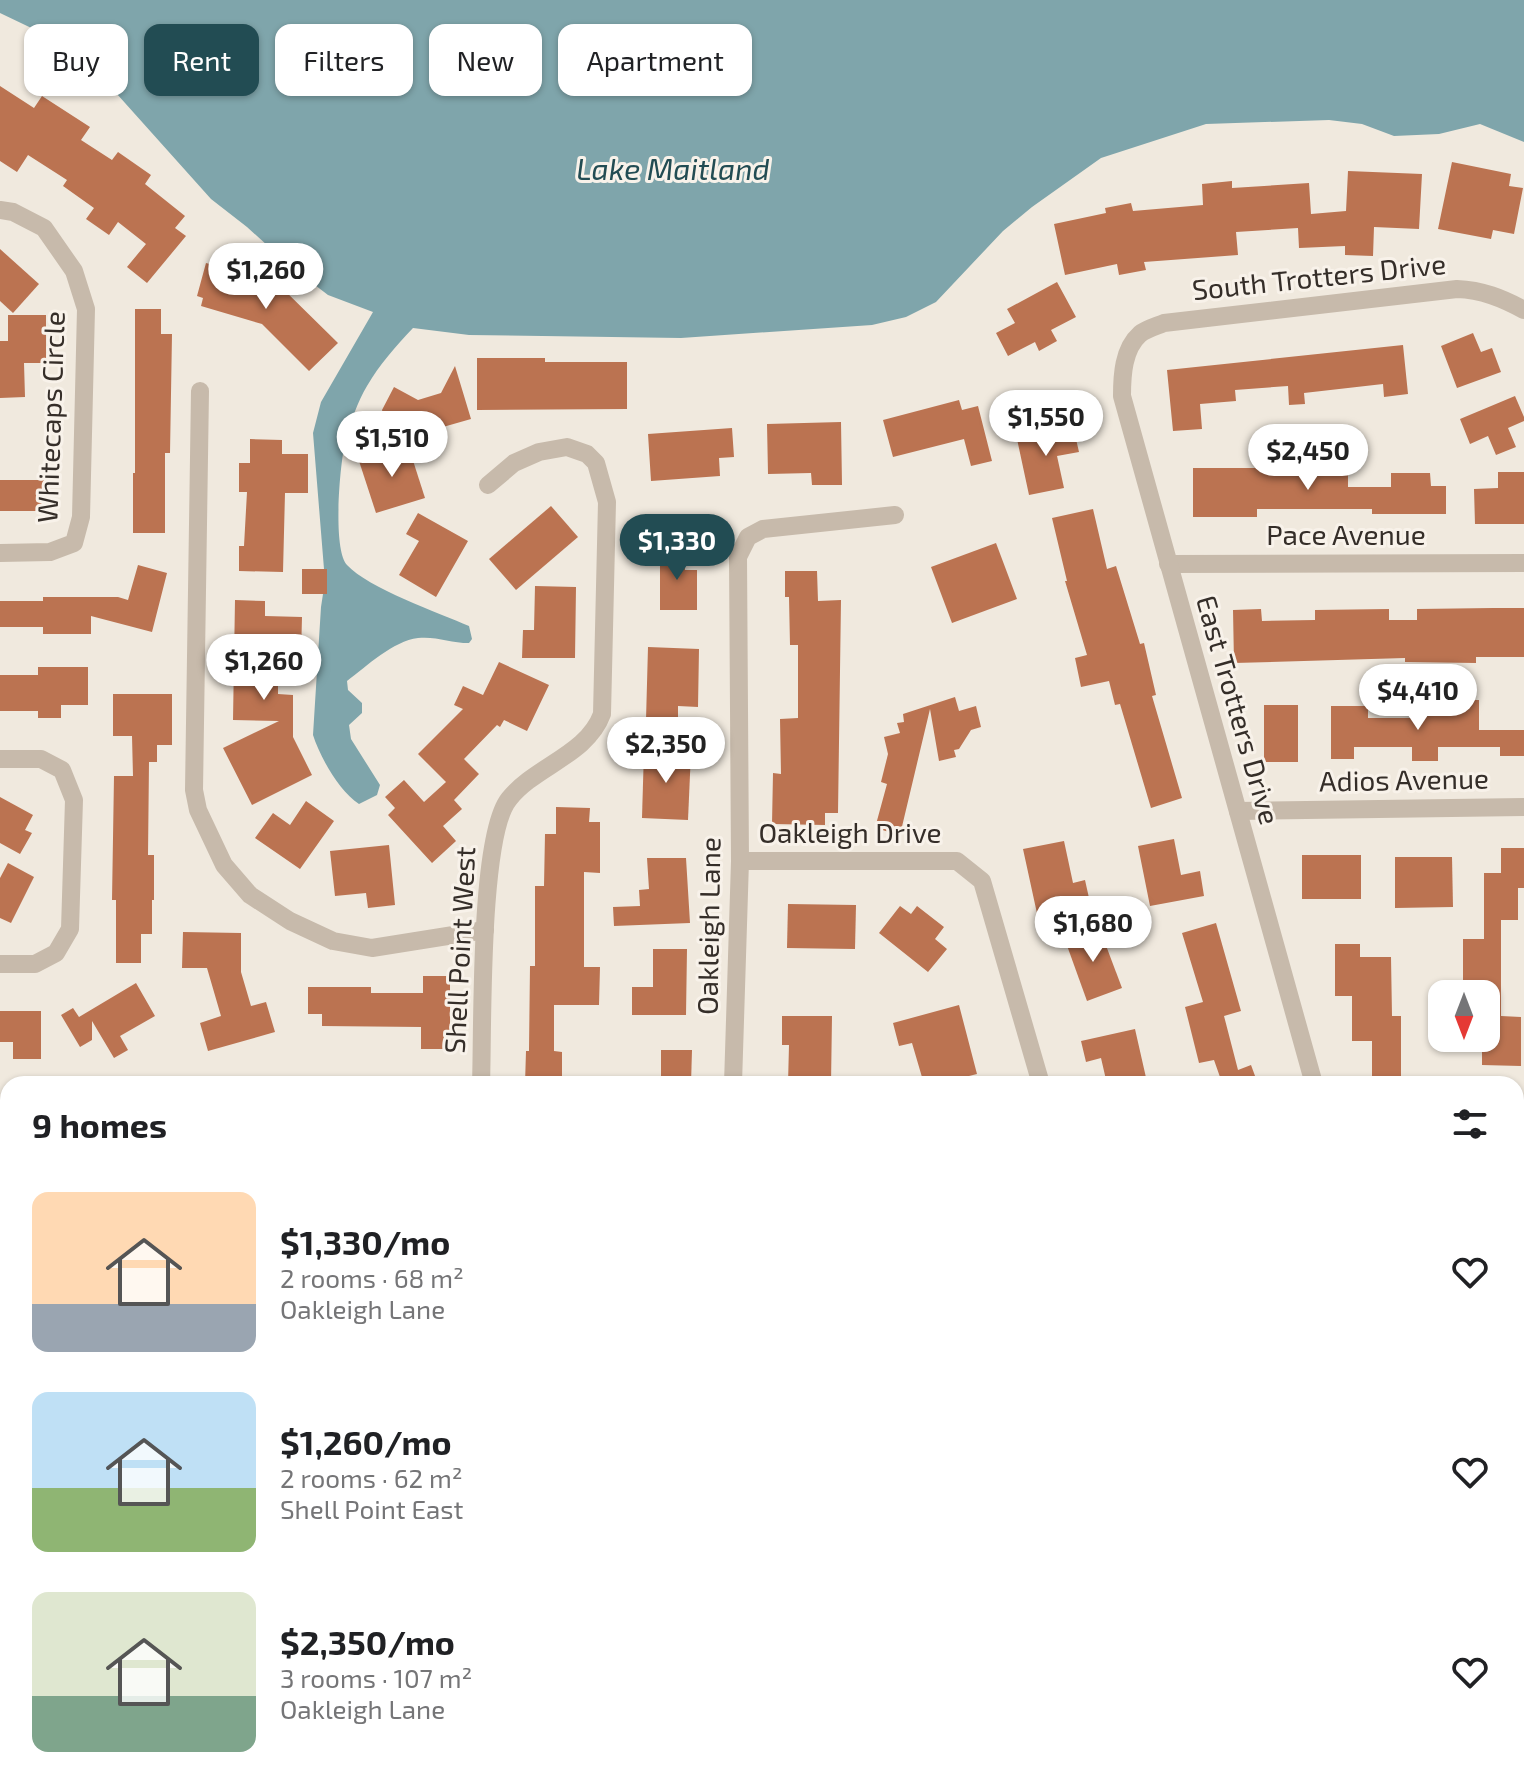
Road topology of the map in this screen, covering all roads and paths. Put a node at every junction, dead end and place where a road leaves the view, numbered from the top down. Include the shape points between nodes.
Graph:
1 (0, 210) edge
2 (1524, 310) edge
3 (1129, 351) joint
4 (200, 391) dead end
5 (488, 485) dead end
6 (895, 515) dead end
7 (0, 553) edge
8 (1524, 563) edge
9 (1168, 564) junction
10 (0, 759) edge
11 (1524, 807) edge
12 (1238, 811) junction
13 (740, 861) junction
14 (485, 930) junction
15 (0, 964) edge
16 (481, 1076) edge
17 (733, 1076) edge
18 (1039, 1076) edge
19 (1312, 1076) edge

1 - 7 street, Whitecaps Circle via 44,228 74,271 86,309 81,517 74,543 50,552
2 - 3 street, South Trotters Drive via 1500,297 1457,289 1164,323 1139,334
3 - 9 street, East Trotters Drive via 1122,396
4 - 14 street via 194,790 224,865 250,895 333,941 372,948
5 - 14 street, Shell Point West via 514,463 567,447 596,463 607,502 602,714 584,742 526,779 506,802 494,834
6 - 13 street, Oakleigh Lane via 763,529 748,537 738,557
8 - 9 street, Pace Avenue
9 - 12 street, East Trotters Drive
10 - 15 street via 41,759 62,770 74,800 70,929 56,953 35,964
11 - 12 street, Adios Avenue
12 - 19 street, East Trotters Drive
13 - 17 street, Oakleigh Lane
13 - 18 street, Oakleigh Drive via 957,861 982,881
14 - 16 street, Shell Point West

